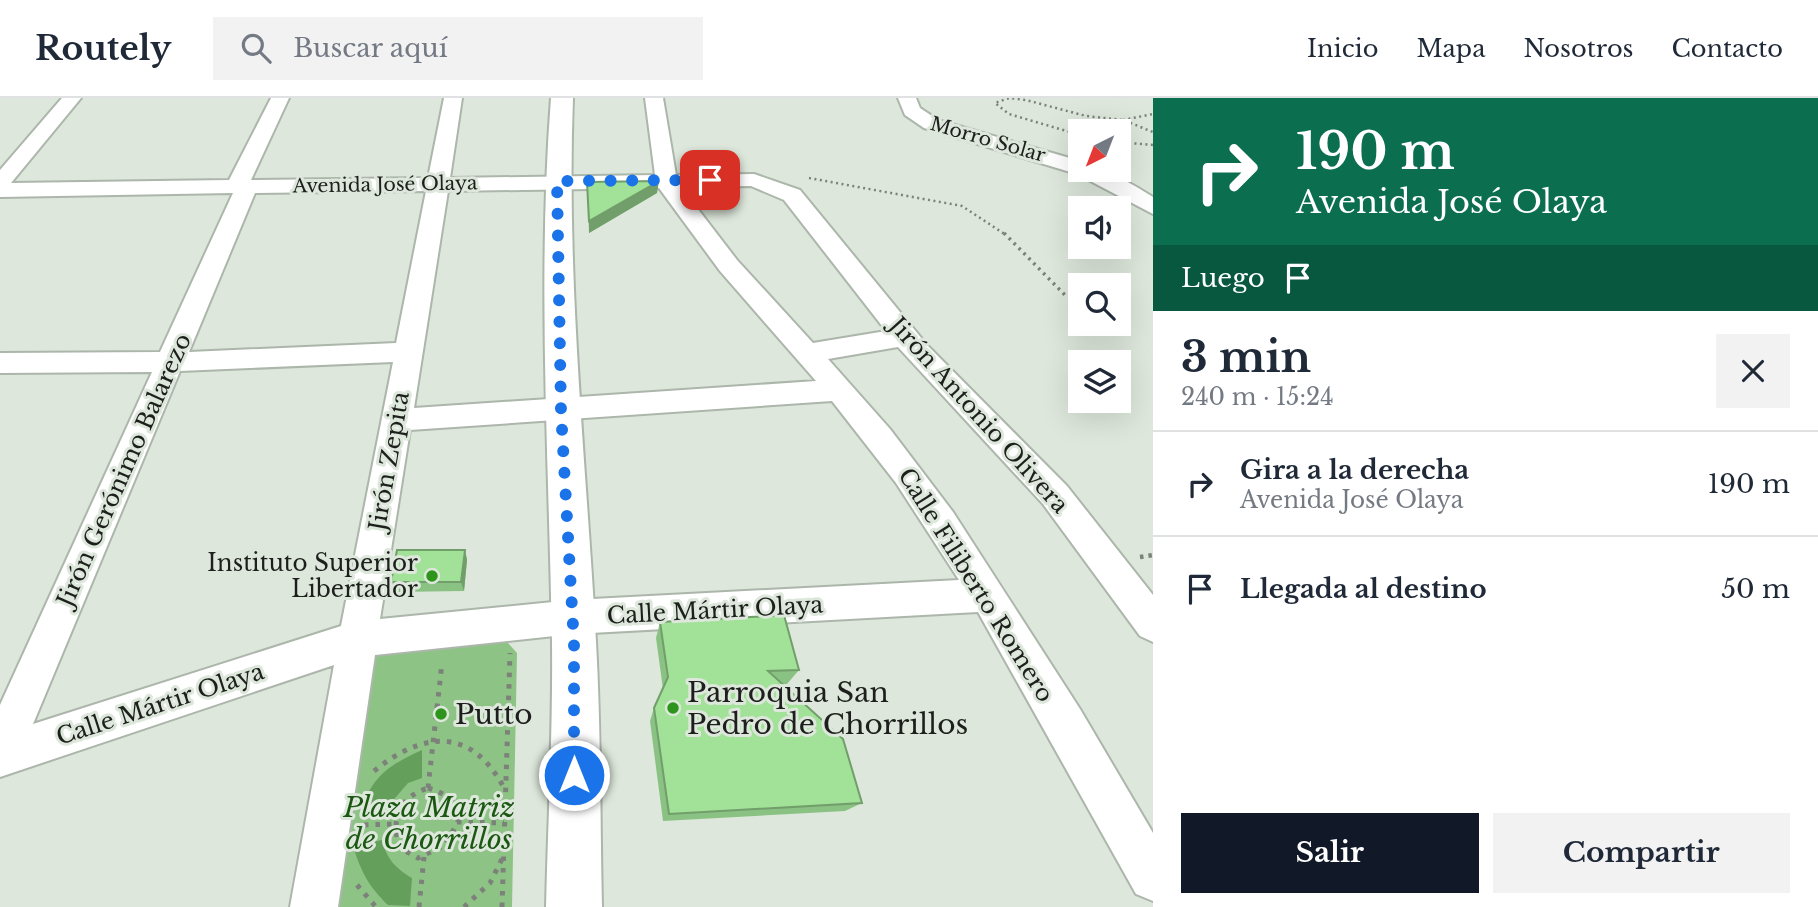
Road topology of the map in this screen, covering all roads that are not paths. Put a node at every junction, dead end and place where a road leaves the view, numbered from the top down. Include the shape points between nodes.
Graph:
1 (72, 98) edge
2 (280, 98) edge
3 (453, 98) edge
4 (562, 98) edge
5 (654, 98) edge
6 (907, 98) edge
7 (1068, 164) edge
8 (557, 181) junction
9 (666, 181) junction
10 (1112, 182) edge
11 (0, 183) edge
12 (436, 183) junction
13 (769, 184) joint
14 (242, 186) junction
15 (0, 190) edge
16 (1153, 207) edge
17 (905, 337) junction
18 (408, 352) junction
19 (809, 353) junction
20 (172, 362) junction
21 (0, 363) edge
22 (842, 390) junction
23 (561, 411) junction
24 (396, 420) junction
25 (988, 595) junction
26 (573, 618) junction
27 (1153, 624) edge
28 (358, 639) junction
29 (0, 755) edge
30 (1153, 877) edge
31 (314, 907) edge
32 (574, 907) edge

1 - 11 street
2 - 14 street, Jirón Gerónimo Balarezo
3 - 12 street, Jirón Zepita
4 - 8 main road
5 - 9 street
6 - 7 street, Morro Solar via 912,111 931,124
8 - 9 street, Avenida José Olaya
8 - 12 street, Avenida José Olaya
8 - 23 main road
9 - 13 street, Avenida José Olaya via 754,180
9 - 19 street, Calle Filiberto Romero via 685,213
10 - 16 street
12 - 14 street, Avenida José Olaya
12 - 18 street, Jirón Zepita
13 - 17 street, Jirón Antonio Olivera via 801,204
14 - 15 street, Avenida José Olaya
14 - 20 street, Jirón Gerónimo Balarezo
17 - 19 street
17 - 27 street, Jirón Antonio Olivera via 1055,495
18 - 20 street
18 - 24 street, Jirón Zepita
19 - 22 street, Calle Filiberto Romero
20 - 21 street
20 - 29 street, Jirón Gerónimo Balarezo
22 - 23 street
22 - 25 street, Calle Filiberto Romero via 907,474
23 - 24 street
23 - 26 main road
24 - 28 street, Jirón Zepita
25 - 26 street, Calle Mártir Olaya
25 - 30 street, Calle Filiberto Romero
26 - 28 street, Calle Mártir Olaya
26 - 32 main road
28 - 29 street, Calle Mártir Olaya
28 - 31 street, Jirón Zepita

